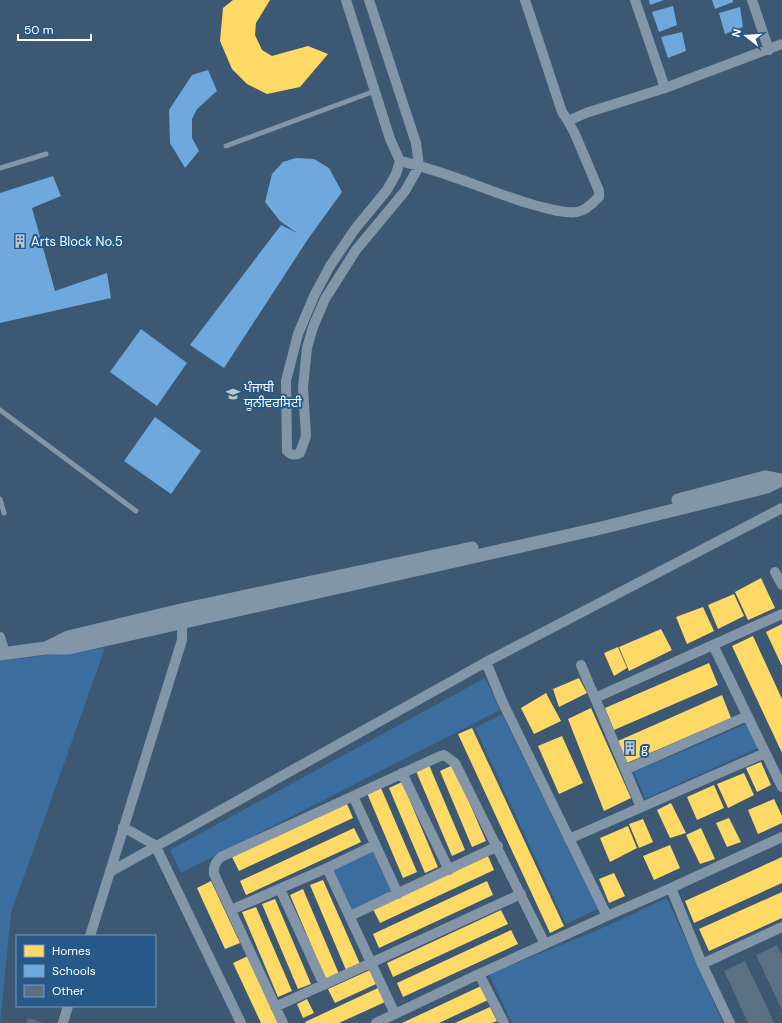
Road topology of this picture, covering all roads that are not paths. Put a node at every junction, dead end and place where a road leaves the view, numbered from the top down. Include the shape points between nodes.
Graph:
1 (346, 0) edge
2 (369, 0) edge
3 (525, 0) edge
4 (635, 0) edge
5 (752, 0) edge
6 (782, 44) edge
7 (769, 50) junction
8 (665, 88) junction
9 (375, 90) junction
10 (568, 121) junction
11 (226, 146) dead end
12 (46, 154) dead end
13 (400, 161) junction
14 (419, 166) junction
15 (0, 168) edge
16 (0, 410) edge
17 (781, 480) edge
18 (0, 499) edge
19 (782, 508) edge
20 (136, 511) dead end
21 (4, 513) dead end
22 (775, 572) dead end
23 (782, 586) edge
24 (782, 614) edge
25 (182, 616) junction
26 (0, 637) edge
27 (713, 645) junction
28 (2, 653) edge
29 (486, 662) junction
30 (581, 665) dead end
31 (595, 698) junction
32 (748, 716) junction
33 (765, 753) junction
34 (625, 770) junction
35 (402, 774) junction
36 (782, 787) edge
37 (352, 796) junction
38 (641, 807) junction
39 (123, 827) junction
40 (782, 836) edge
41 (569, 839) junction
42 (155, 845) junction
43 (375, 845) junction
44 (498, 846) junction
45 (327, 868) junction
46 (449, 870) junction
47 (110, 872) junction
48 (671, 888) junction
49 (280, 889) junction
50 (398, 894) junction
51 (521, 894) junction
52 (231, 910) junction
53 (350, 916) junction
54 (607, 916) junction
55 (782, 929) edge
56 (90, 935) edge
57 (545, 944) junction
58 (372, 964) junction
59 (702, 964) junction
60 (479, 974) junction
61 (324, 985) junction
62 (68, 1007) edge
63 (275, 1007) junction
64 (396, 1014) junction
65 (62, 1023) edge
66 (241, 1023) edge
67 (283, 1023) edge
68 (376, 1023) edge
69 (504, 1023) edge
70 (730, 1023) edge

1 - 9 street
2 - 14 street via 416,143
3 - 10 street via 562,112
4 - 8 street
5 - 7 street
6 - 7 street
7 - 8 street
8 - 10 street
9 - 11 lane
9 - 13 street via 390,139
10 - 14 street via 599,191 598,197 589,207 578,212 546,208 505,197
12 - 15 lane
13 - 14 street
13 - 14 street via 387,190 355,229 330,266 298,334 286,381 287,450 290,454 300,454 306,436 303,387 305,366 313,327 322,306 356,250 405,191
16 - 20 lane
17 - 25 street via 767,487 685,502 586,531
18 - 21 lane
19 - 29 street
22 - 23 street
24 - 27 street
25 - 28 street via 69,648
25 - 39 street via 182,640
26 - 28 street
27 - 31 street
27 - 32 street
29 - 41 street via 502,701
29 - 42 street
30 - 31 street
31 - 34 street
32 - 33 street
32 - 34 street
33 - 36 street
33 - 38 street
34 - 38 street
35 - 37 street
35 - 44 street via 438,757 444,755 450,758
35 - 46 street
37 - 43 street
37 - 52 street via 217,860 214,874
38 - 41 street
39 - 42 street
39 - 47 street
40 - 48 street
41 - 54 street
42 - 47 street
42 - 66 street
43 - 45 street
43 - 50 street
44 - 46 street
44 - 51 street
45 - 49 street
45 - 53 street
46 - 50 street
47 - 56 street
48 - 54 street
48 - 59 street
49 - 52 street
49 - 61 street
50 - 53 street
51 - 57 street
51 - 58 street
52 - 63 street
53 - 58 street
54 - 57 street
55 - 59 street
57 - 60 street
58 - 61 street
58 - 64 street
59 - 70 street
60 - 64 street
60 - 69 street
61 - 63 street
62 - 65 street
63 - 67 street
64 - 68 street

